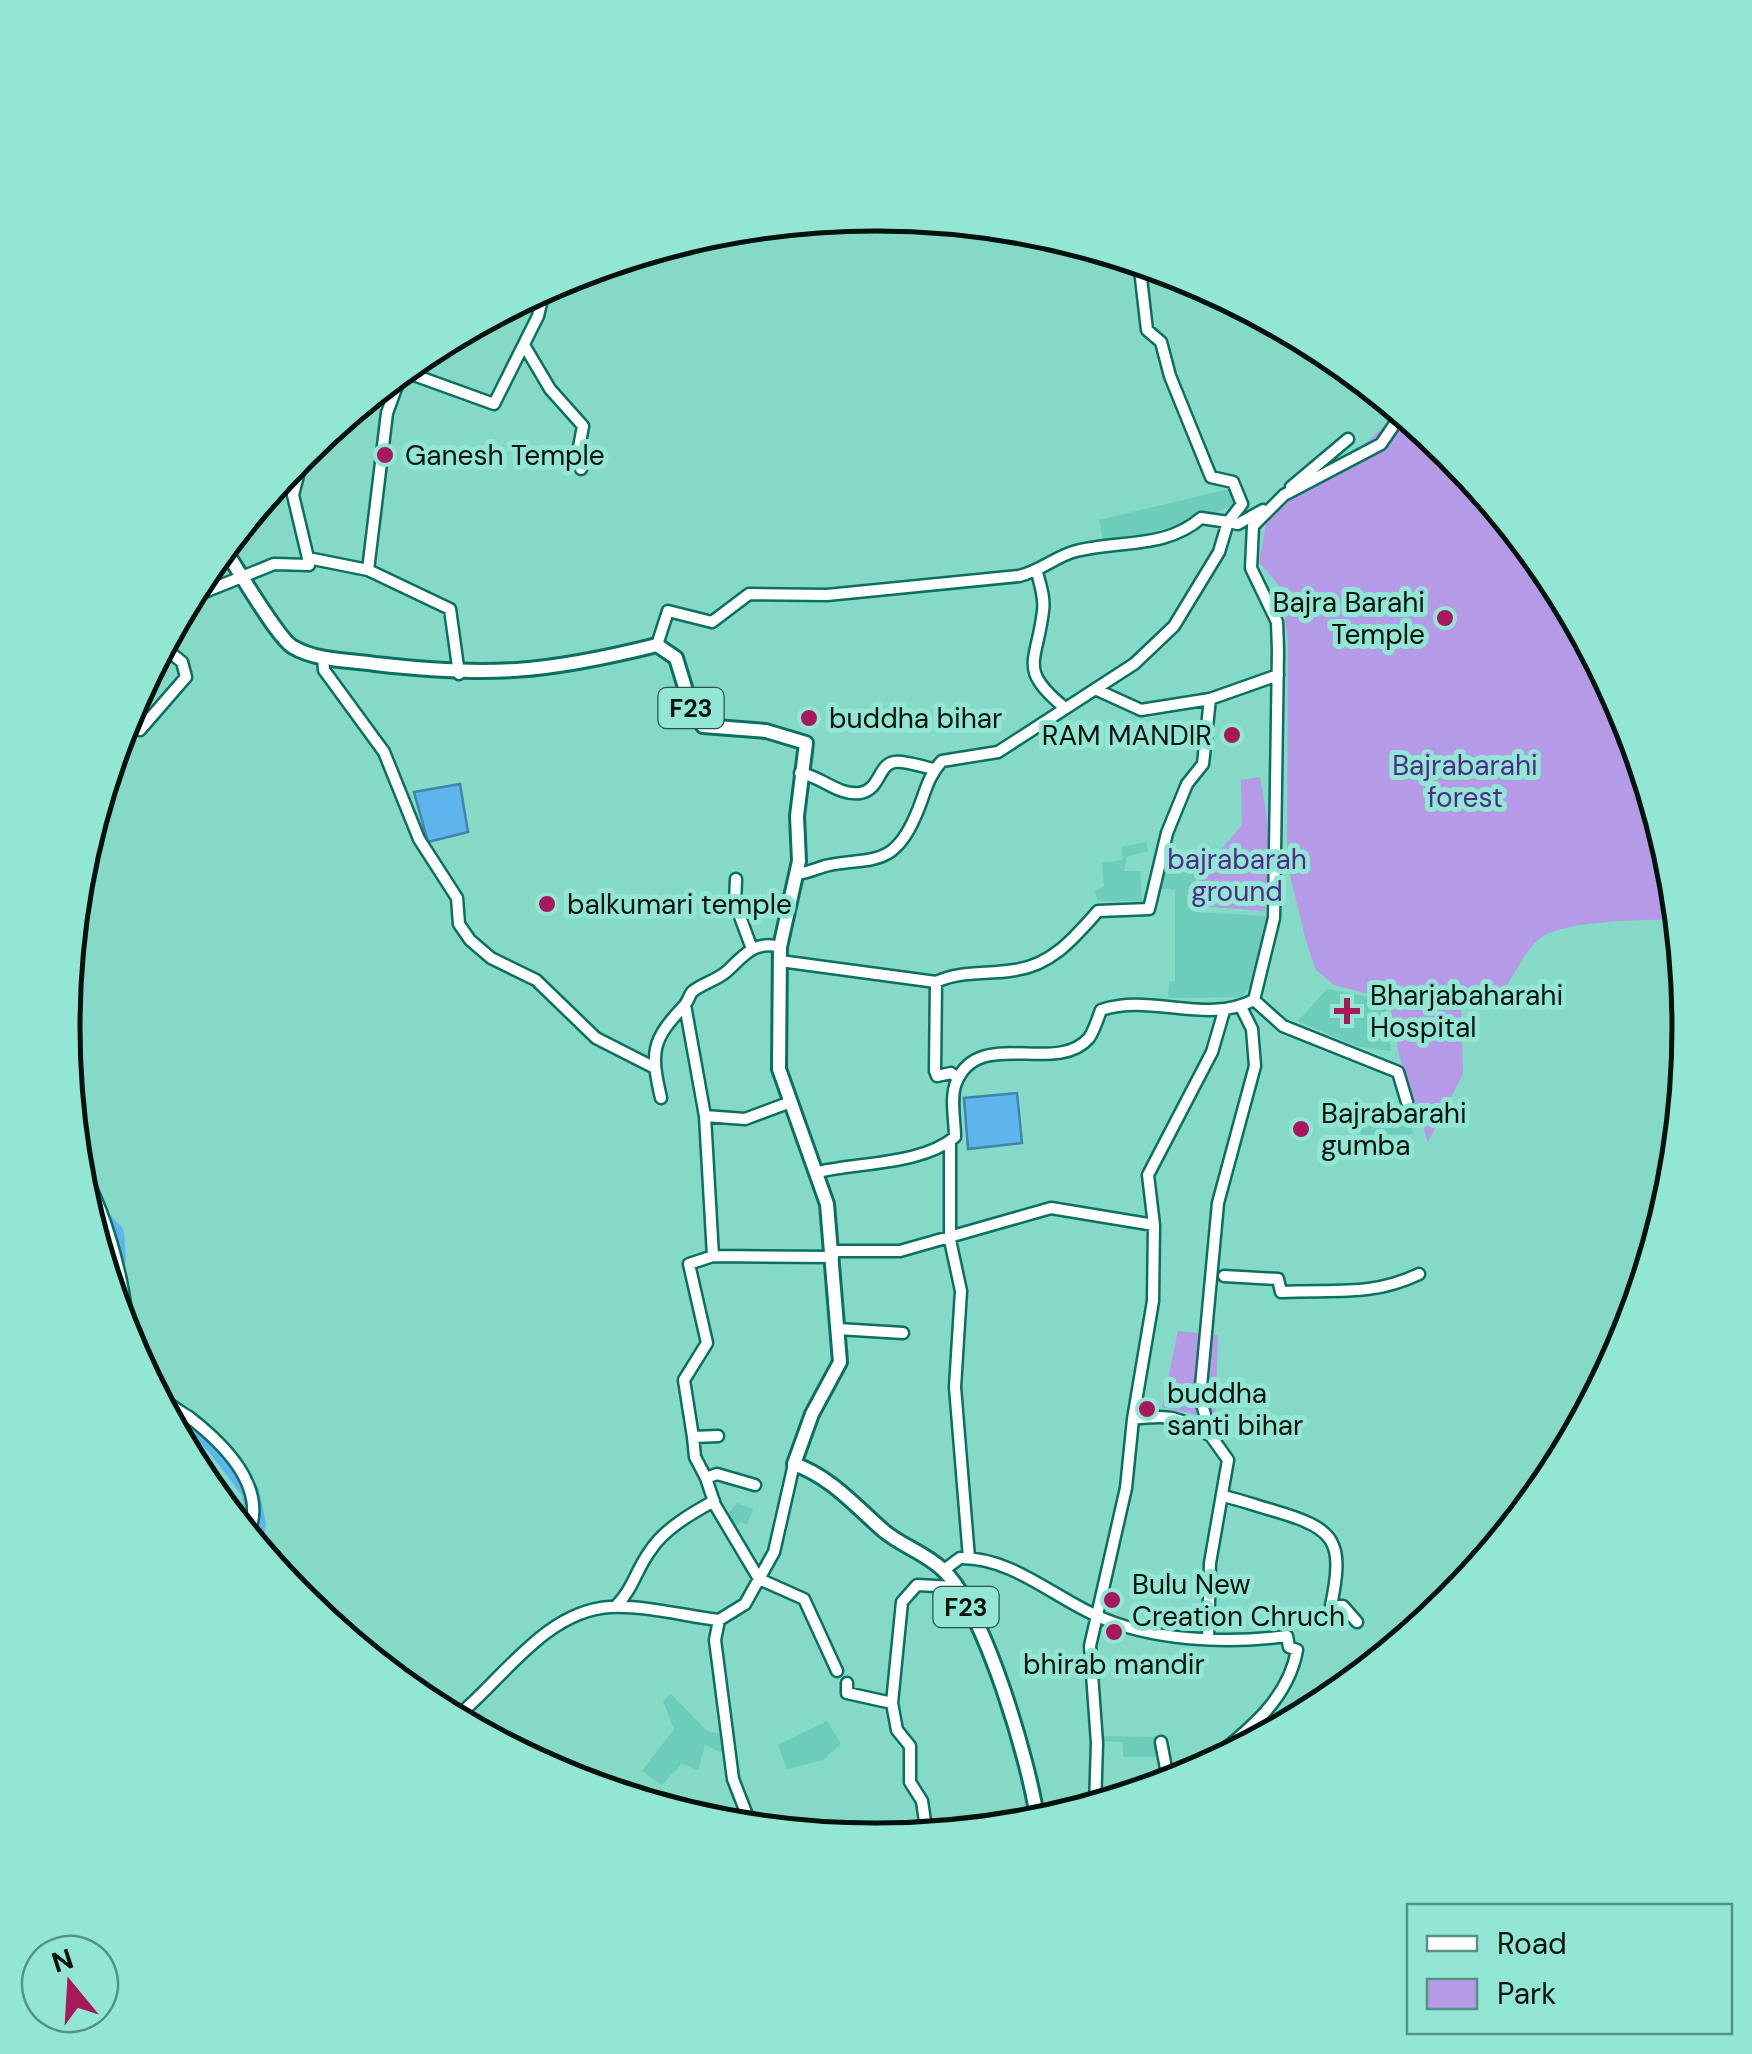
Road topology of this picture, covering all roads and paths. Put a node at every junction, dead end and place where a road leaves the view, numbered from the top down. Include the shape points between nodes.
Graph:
1 (1141, 276) edge
2 (540, 306) edge
3 (524, 345) junction
4 (417, 377) edge
5 (394, 393) edge
6 (1395, 424) edge
7 (1348, 439) dead end
8 (581, 469) dead end
9 (293, 486) edge
10 (1228, 522) junction
11 (308, 558) junction
12 (232, 559) edge
13 (368, 570) junction
14 (1037, 572) junction
15 (244, 576) junction
16 (220, 588) junction
17 (212, 589) edge
18 (210, 591) edge
19 (657, 645) junction
20 (173, 655) edge
21 (323, 658) junction
22 (459, 674) junction
23 (1278, 675) junction
24 (1095, 689) junction
25 (1210, 699) junction
26 (1065, 708) junction
27 (138, 729) edge
28 (934, 769) junction
29 (800, 773) junction
30 (796, 874) junction
31 (736, 878) dead end
32 (752, 949) junction
33 (780, 954) junction
34 (936, 982) junction
35 (1254, 1000) junction
36 (685, 1005) junction
37 (1241, 1007) junction
38 (1224, 1011) junction
39 (654, 1067) junction
40 (958, 1078) junction
41 (661, 1098) dead end
42 (1407, 1102) dead end
43 (788, 1103) junction
44 (705, 1116) junction
45 (950, 1141) junction
46 (818, 1172) junction
47 (1154, 1225) junction
48 (950, 1240) junction
49 (832, 1254) junction
50 (713, 1256) junction
51 (1419, 1274) dead end
52 (1224, 1276) dead end
53 (838, 1330) junction
54 (903, 1334) dead end
55 (179, 1411) edge
56 (1132, 1419) junction
57 (718, 1436) dead end
58 (1211, 1436) junction
59 (692, 1437) junction
60 (794, 1464) junction
61 (706, 1478) junction
62 (755, 1485) dead end
63 (1222, 1496) junction
64 (714, 1501) junction
65 (252, 1521) edge
66 (969, 1558) junction
67 (944, 1570) junction
68 (759, 1579) junction
69 (955, 1586) junction
70 (616, 1606) junction
71 (1097, 1616) junction
72 (719, 1620) junction
73 (1357, 1622) dead end
74 (1208, 1638) junction
75 (837, 1672) dead end
76 (847, 1683) dead end
77 (892, 1703) junction
78 (465, 1708) edge
79 (1243, 1733) edge
80 (1161, 1742) dead end
81 (1166, 1768) edge
82 (1095, 1792) edge
83 (1036, 1807) edge
84 (746, 1812) edge
85 (925, 1821) edge

1 - 10 street via 1147,330 1162,342 1211,478 1233,482 1242,504
2 - 3 street
3 - 4 street via 494,404
3 - 8 street via 550,390 583,426 576,458
5 - 13 street
6 - 23 street via 1381,444 1284,495 1253,526 1251,568 1276,622
7 - 10 street via 1266,509 1238,524
9 - 11 street
10 - 14 street via 1201,518 1184,533 1074,551
10 - 24 street via 1219,552 1174,626
11 - 13 street
11 - 15 street via 309,565 282,562
12 - 15 main road
13 - 22 street via 450,609
14 - 19 street via 827,595 749,594 712,622 668,610
14 - 26 street via 1044,610 1032,669 1037,683
15 - 16 street
15 - 21 main road via 290,647
16 - 17 street
16 - 18 street
19 - 22 main road via 564,668
19 - 29 main road, F23 via 676,658 696,721 804,740
20 - 27 street via 186,677
21 - 22 main road
21 - 39 street via 324,670 384,752 470,940 536,980 596,1038
23 - 25 street
23 - 35 street via 1274,918
24 - 25 street via 1141,710
24 - 26 street
25 - 34 street via 1204,764 1187,784 1167,833 1149,909 1098,911 1050,960
26 - 28 street via 998,752 949,758
28 - 29 street via 894,762 878,784 858,794
28 - 30 street via 916,816 890,852 873,862
29 - 30 main road, F23
30 - 33 main road, F23
31 - 32 street via 736,903
32 - 33 street
32 - 36 street
33 - 34 street
33 - 43 main road, F23 via 779,1070
34 - 40 street via 935,1071
35 - 37 street
35 - 42 street via 1283,1026 1398,1072
36 - 39 street via 669,1017
36 - 44 street
37 - 38 street
37 - 58 street via 1252,1029 1256,1066 1218,1203 1200,1397
38 - 40 street via 1112,1006 1070,1050 993,1053
38 - 47 street via 1212,1052 1148,1175
39 - 41 street
40 - 45 street
43 - 44 street via 745,1118
43 - 46 main road, F23
44 - 50 street
45 - 46 street via 924,1153
45 - 48 street
46 - 49 main road, F23
47 - 48 street via 1051,1208
47 - 56 street via 1153,1301
48 - 49 street via 900,1251
48 - 66 street via 961,1291 955,1387
49 - 50 street
49 - 53 main road, F23
50 - 59 street via 688,1264 707,1343 684,1380
51 - 52 street via 1364,1292 1281,1292 1278,1279
53 - 54 street
53 - 60 main road, F23 via 840,1362
55 - 65 street via 218,1439 243,1473
56 - 58 street via 1186,1418
56 - 71 street via 1126,1488
57 - 59 street
58 - 63 street via 1228,1460
59 - 61 street
60 - 67 main road, F23 via 818,1472 887,1534
60 - 68 street via 774,1552
61 - 62 street via 718,1474
61 - 64 street
63 - 73 street via 1312,1520 1334,1543 1338,1569 1330,1606 1343,1606
63 - 74 street via 1210,1563
64 - 68 street
64 - 70 street via 650,1549
66 - 67 street
66 - 71 street via 999,1563
67 - 69 main road, F23
68 - 72 street via 745,1604
68 - 75 street via 804,1599
69 - 77 street via 917,1585 902,1602
69 - 83 main road, F23 via 991,1658
70 - 72 street
70 - 78 street via 593,1608 538,1639
71 - 74 street
71 - 82 street via 1090,1646
72 - 84 street via 714,1640 734,1780
74 - 79 street via 1287,1636 1297,1650 1278,1696
76 - 77 street via 848,1693
77 - 85 street via 896,1730 910,1746 910,1782
80 - 81 street

